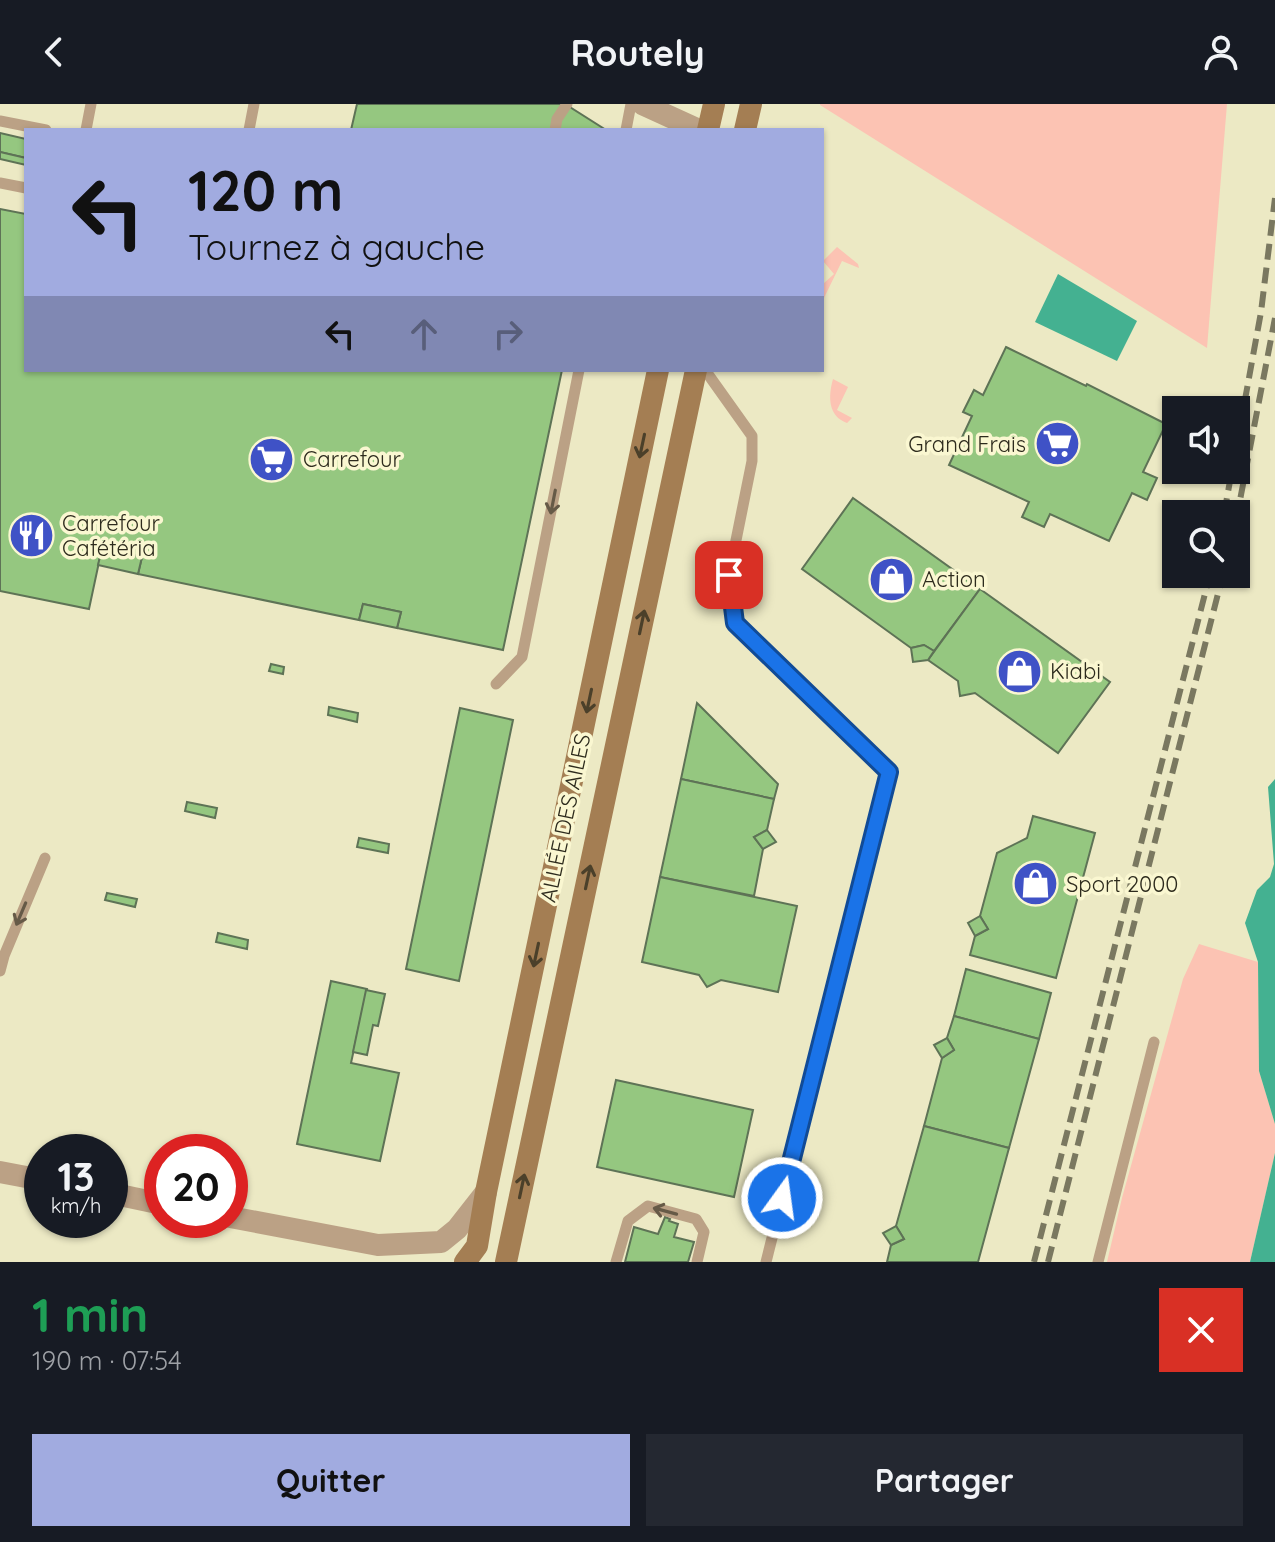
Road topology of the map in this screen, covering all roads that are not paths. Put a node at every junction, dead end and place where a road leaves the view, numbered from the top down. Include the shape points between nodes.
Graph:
1 (91, 104) edge
2 (254, 104) edge
3 (567, 104) edge
4 (631, 104) edge
5 (642, 104) edge
6 (714, 104) edge
7 (751, 104) edge
8 (0, 121) edge
9 (36, 128) edge
10 (86, 128) edge
11 (249, 128) edge
12 (555, 128) edge
13 (626, 128) edge
14 (695, 128) edge
15 (708, 128) edge
16 (745, 128) edge
17 (0, 183) edge
18 (24, 188) edge
19 (579, 372) edge
20 (658, 372) edge
21 (696, 372) edge
22 (706, 372) edge
23 (496, 684) dead end
24 (45, 858) dead end
25 (0, 971) edge
26 (1154, 1042) dead end
27 (0, 1172) edge
28 (24, 1177) edge
29 (486, 1192) junction
30 (248, 1221) edge
31 (381, 1254) edge
32 (408, 1254) edge
33 (465, 1262) edge
34 (506, 1262) edge
35 (616, 1262) edge
36 (697, 1262) edge
37 (766, 1262) edge
38 (1098, 1262) edge

1 - 10 lane
2 - 11 lane
3 - 12 lane
4 - 13 lane
5 - 14 street
6 - 15 main road
7 - 16 main road
8 - 9 lane
17 - 18 lane
19 -> 23 lane via 522,657
20 -> 29 main road, ALLÉE DES AILES
34 -> 21 main road, ALLÉE DES AILES
22 - 37 lane via 752,436 752,461 729,575 735,623 889,772
24 -> 25 lane
26 - 38 lane
27 - 28 street
29 - 32 street via 441,1242
29 - 33 main road, ALLÉE DES AILES via 477,1246
30 - 31 street
31 - 32 street
36 -> 35 lane via 704,1232 696,1219 648,1206 628,1221

